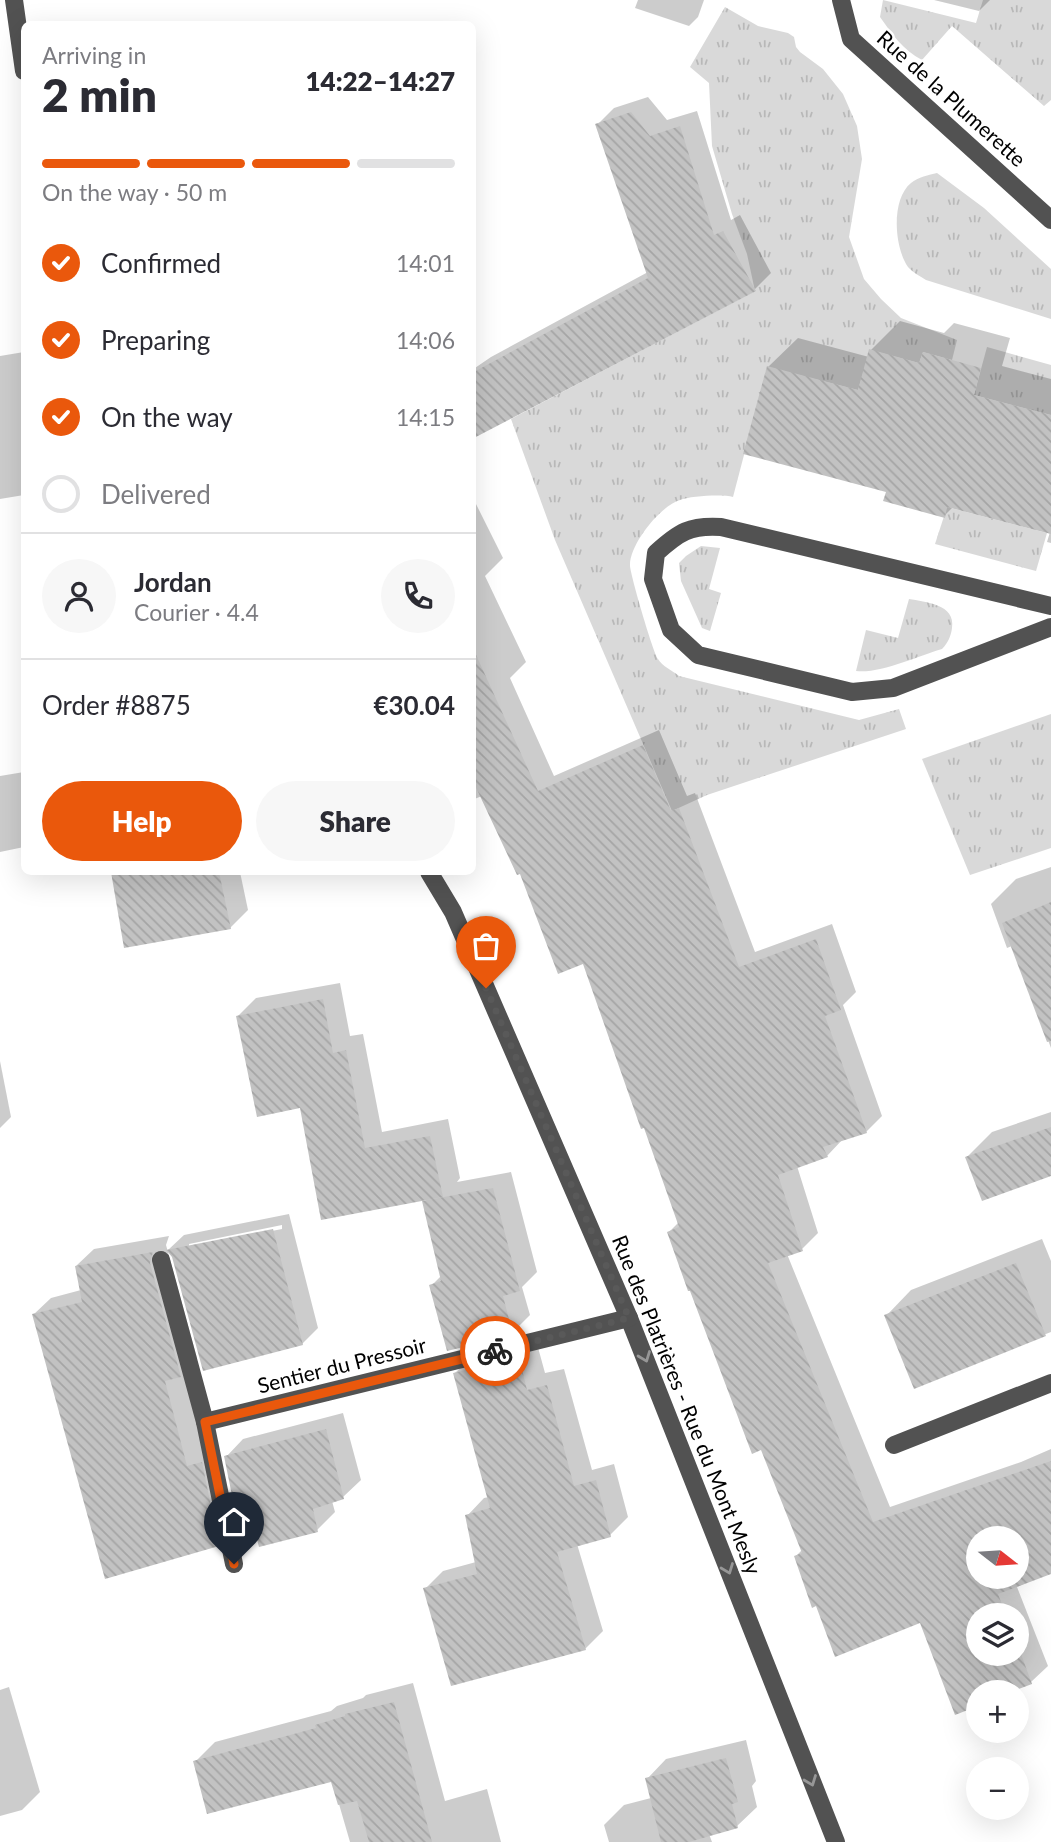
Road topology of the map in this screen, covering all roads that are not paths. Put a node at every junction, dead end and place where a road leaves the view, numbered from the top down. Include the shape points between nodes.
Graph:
1 (14, 0) edge
2 (841, 0) edge
3 (21, 50) edge
4 (1051, 220) edge
5 (1051, 606) edge
6 (1051, 627) edge
7 (431, 875) edge
8 (161, 1260) dead end
9 (629, 1318) junction
10 (1051, 1383) edge
11 (205, 1422) junction
12 (894, 1445) dead end
13 (234, 1564) dead end
14 (836, 1842) edge

1 - 3 street
2 - 4 street, Rue de la Plumerette via 851,39
5 - 6 street via 699,525 676,535 656,553 653,579 671,630 698,655 852,692 892,688
7 - 9 street, Rue des Platrières - Rue du Mont Mesly via 453,912
8 - 11 street
9 - 11 street, Sentier du Pressoir
9 -> 14 street, Rue des Platrières - Rue du Mont Mesly
10 - 12 street
11 - 13 street

